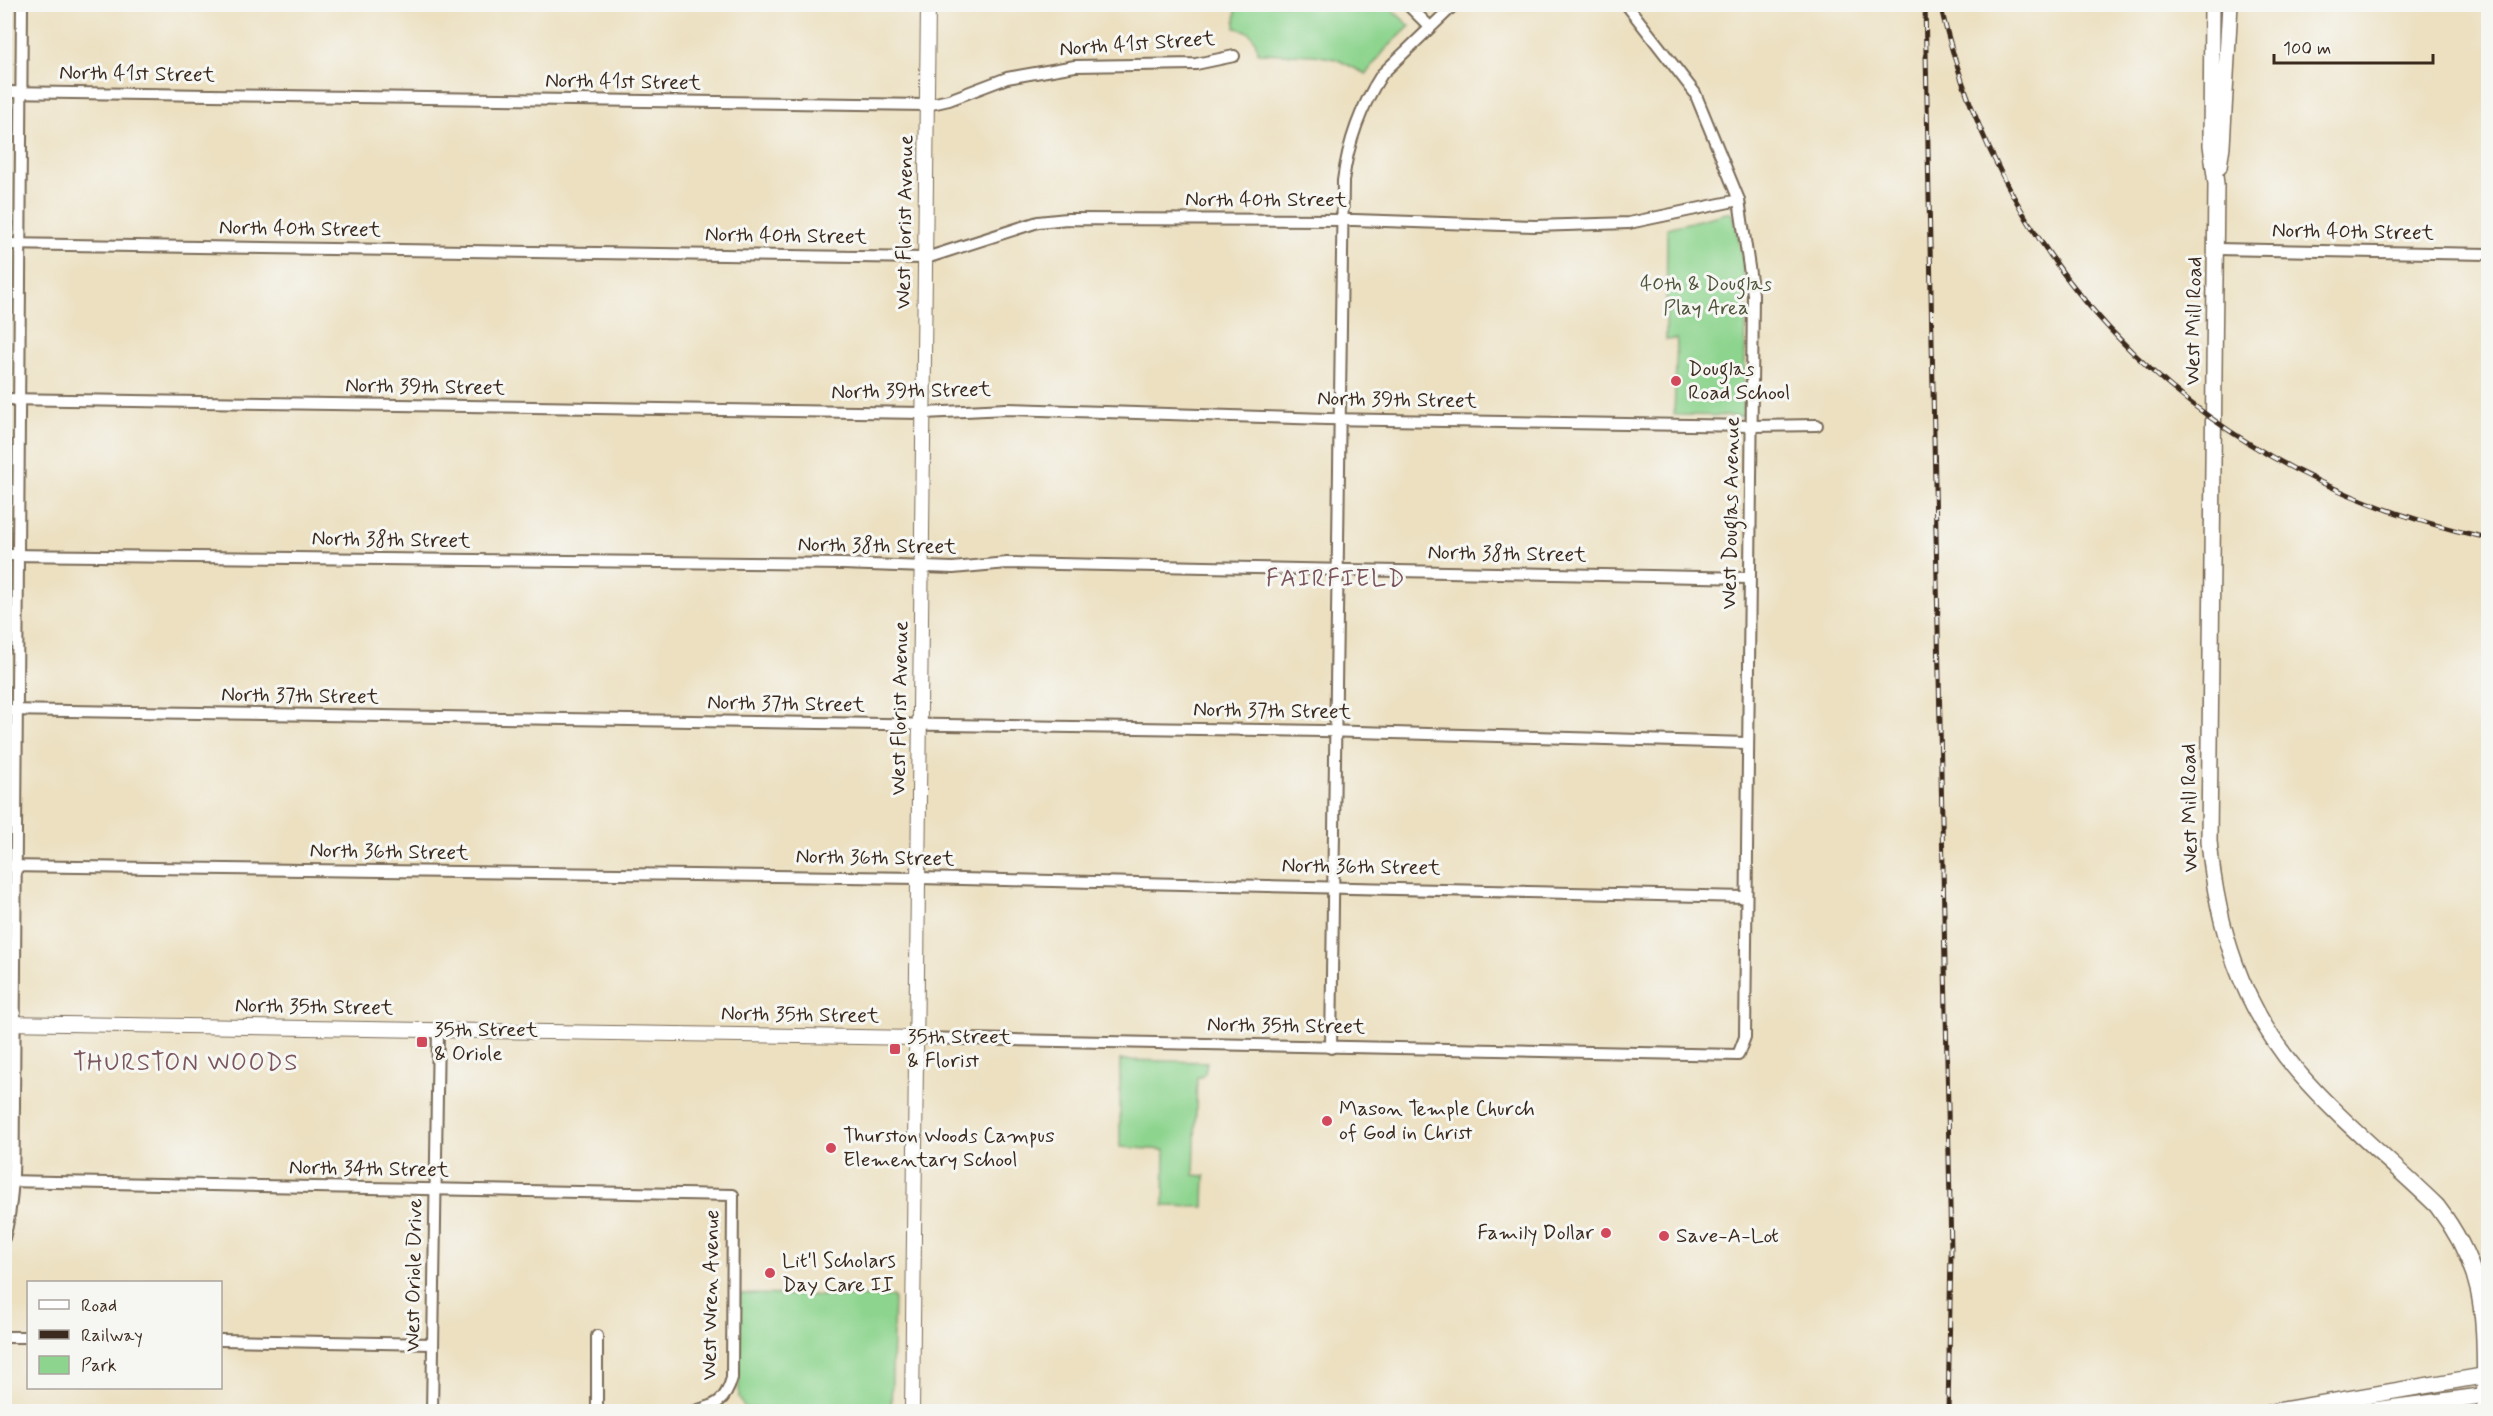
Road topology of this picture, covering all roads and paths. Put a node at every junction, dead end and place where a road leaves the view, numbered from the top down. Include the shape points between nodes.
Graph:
1 (22, 4) edge
2 (928, 4) edge
3 (1407, 4) edge
4 (1455, 4) edge
5 (1626, 4) edge
6 (2212, 4) edge
7 (2230, 4) edge
8 (1430, 27) junction
9 (1234, 56) dead end
10 (4, 92) edge
11 (20, 92) junction
12 (927, 105) junction
13 (2216, 184) junction
14 (1739, 201) junction
15 (1342, 220) junction
16 (4, 244) edge
17 (19, 244) junction
18 (2216, 249) junction
19 (2488, 254) edge
20 (926, 258) junction
21 (4, 399) edge
22 (17, 399) junction
23 (924, 413) junction
24 (1339, 419) junction
25 (1817, 424) dead end
26 (1752, 426) junction
27 (4, 555) edge
28 (18, 555) junction
29 (922, 567) junction
30 (1339, 571) junction
31 (1749, 578) junction
32 (4, 710) edge
33 (17, 711) junction
34 (921, 726) junction
35 (1336, 732) junction
36 (1747, 743) junction
37 (9, 866) edge
38 (919, 878) junction
39 (1335, 886) junction
40 (1745, 897) junction
41 (9, 1023) edge
42 (438, 1030) junction
43 (917, 1038) junction
44 (1331, 1048) junction
45 (1738, 1056) joint
46 (8, 1181) edge
47 (435, 1191) junction
48 (733, 1195) joint
49 (4, 1238) edge
50 (597, 1336) dead end
51 (4, 1337) edge
52 (27, 1337) edge
53 (222, 1340) edge
54 (433, 1344) junction
55 (2487, 1375) edge
56 (2486, 1395) edge
57 (432, 1412) edge
58 (597, 1412) edge
59 (692, 1412) edge
60 (912, 1412) edge
61 (2271, 1412) edge
62 (2359, 1412) edge
63 (2485, 1412) edge

1 - 11 street
2 - 12 street, West Florist Avenue
3 - 8 street
4 - 8 street
5 - 14 street, West Douglas Avenue via 1695,93
6 - 13 main road, West Mill Road via 2211,145
7 - 13 main road, West Mill Road via 2222,146
8 - 15 street via 1382,74 1358,118 1347,153
9 - 12 street, North 41st Street via 1196,64 1075,66 1007,78
10 - 11 street, North 41st Street
11 - 12 street, North 41st Street
11 - 17 street
12 - 20 street, West Florist Avenue
13 - 18 main road, West Mill Road
14 - 15 street, North 40th Street via 1629,223 1535,226
14 - 26 street, West Douglas Avenue via 1753,294
15 - 20 street, North 40th Street via 1067,219 1038,222
15 - 24 street
16 - 17 street, North 40th Street
17 - 20 street, North 40th Street
17 - 22 street
18 - 19 street, North 40th Street
18 - 55 main road, West Mill Road via 2209,841 2225,939 2256,1011 2279,1047 2321,1097 2437,1206 2456,1233 2466,1250 2483,1309
20 - 23 street, West Florist Avenue
21 - 22 street, North 39th Street
22 - 23 street, North 39th Street
22 - 28 street
23 - 24 street, North 39th Street via 1011,410
23 - 29 street, West Florist Avenue
24 - 26 street, North 39th Street
24 - 30 street
25 - 26 street, North 39th Street
26 - 31 street, West Douglas Avenue
27 - 28 street, North 38th Street
28 - 29 street, North 38th Street
28 - 33 street
29 - 30 street, North 38th Street via 1007,563
29 - 34 street, West Florist Avenue
30 - 31 street, North 38th Street
30 - 35 street
31 - 36 street, West Douglas Avenue
32 - 33 street, North 37th Street
33 - 34 street, North 37th Street
33 - 37 street
34 - 35 street, North 37th Street
34 - 38 street, West Florist Avenue
35 - 36 street, North 37th Street
35 - 39 street
36 - 40 street, West Douglas Avenue
37 - 38 street, North 36th Street
37 - 41 street
38 - 39 street, North 36th Street
38 - 43 street, West Florist Avenue
39 - 40 street, North 36th Street
39 - 44 street
40 - 45 street, West Douglas Avenue via 1745,1037
41 - 42 street, North 35th Street
41 - 46 street
42 - 43 street, North 35th Street
42 - 47 street, West Oriole Drive
43 - 44 street, North 35th Street
43 - 60 street, West Florist Avenue
44 - 45 street, North 35th Street
46 - 47 street, North 34th Street
46 - 49 street via 9,1222
47 - 48 street, North 34th Street
47 - 54 street, West Oriole Drive
48 - 59 street, West Wren Avenue via 732,1378 726,1396 718,1403
50 - 58 street
51 - 52 street
53 - 54 street
54 - 57 street, West Oriole Drive
55 - 56 main road, West Mill Road
55 - 61 main road
56 - 62 main road
56 - 63 main road, West Mill Road

